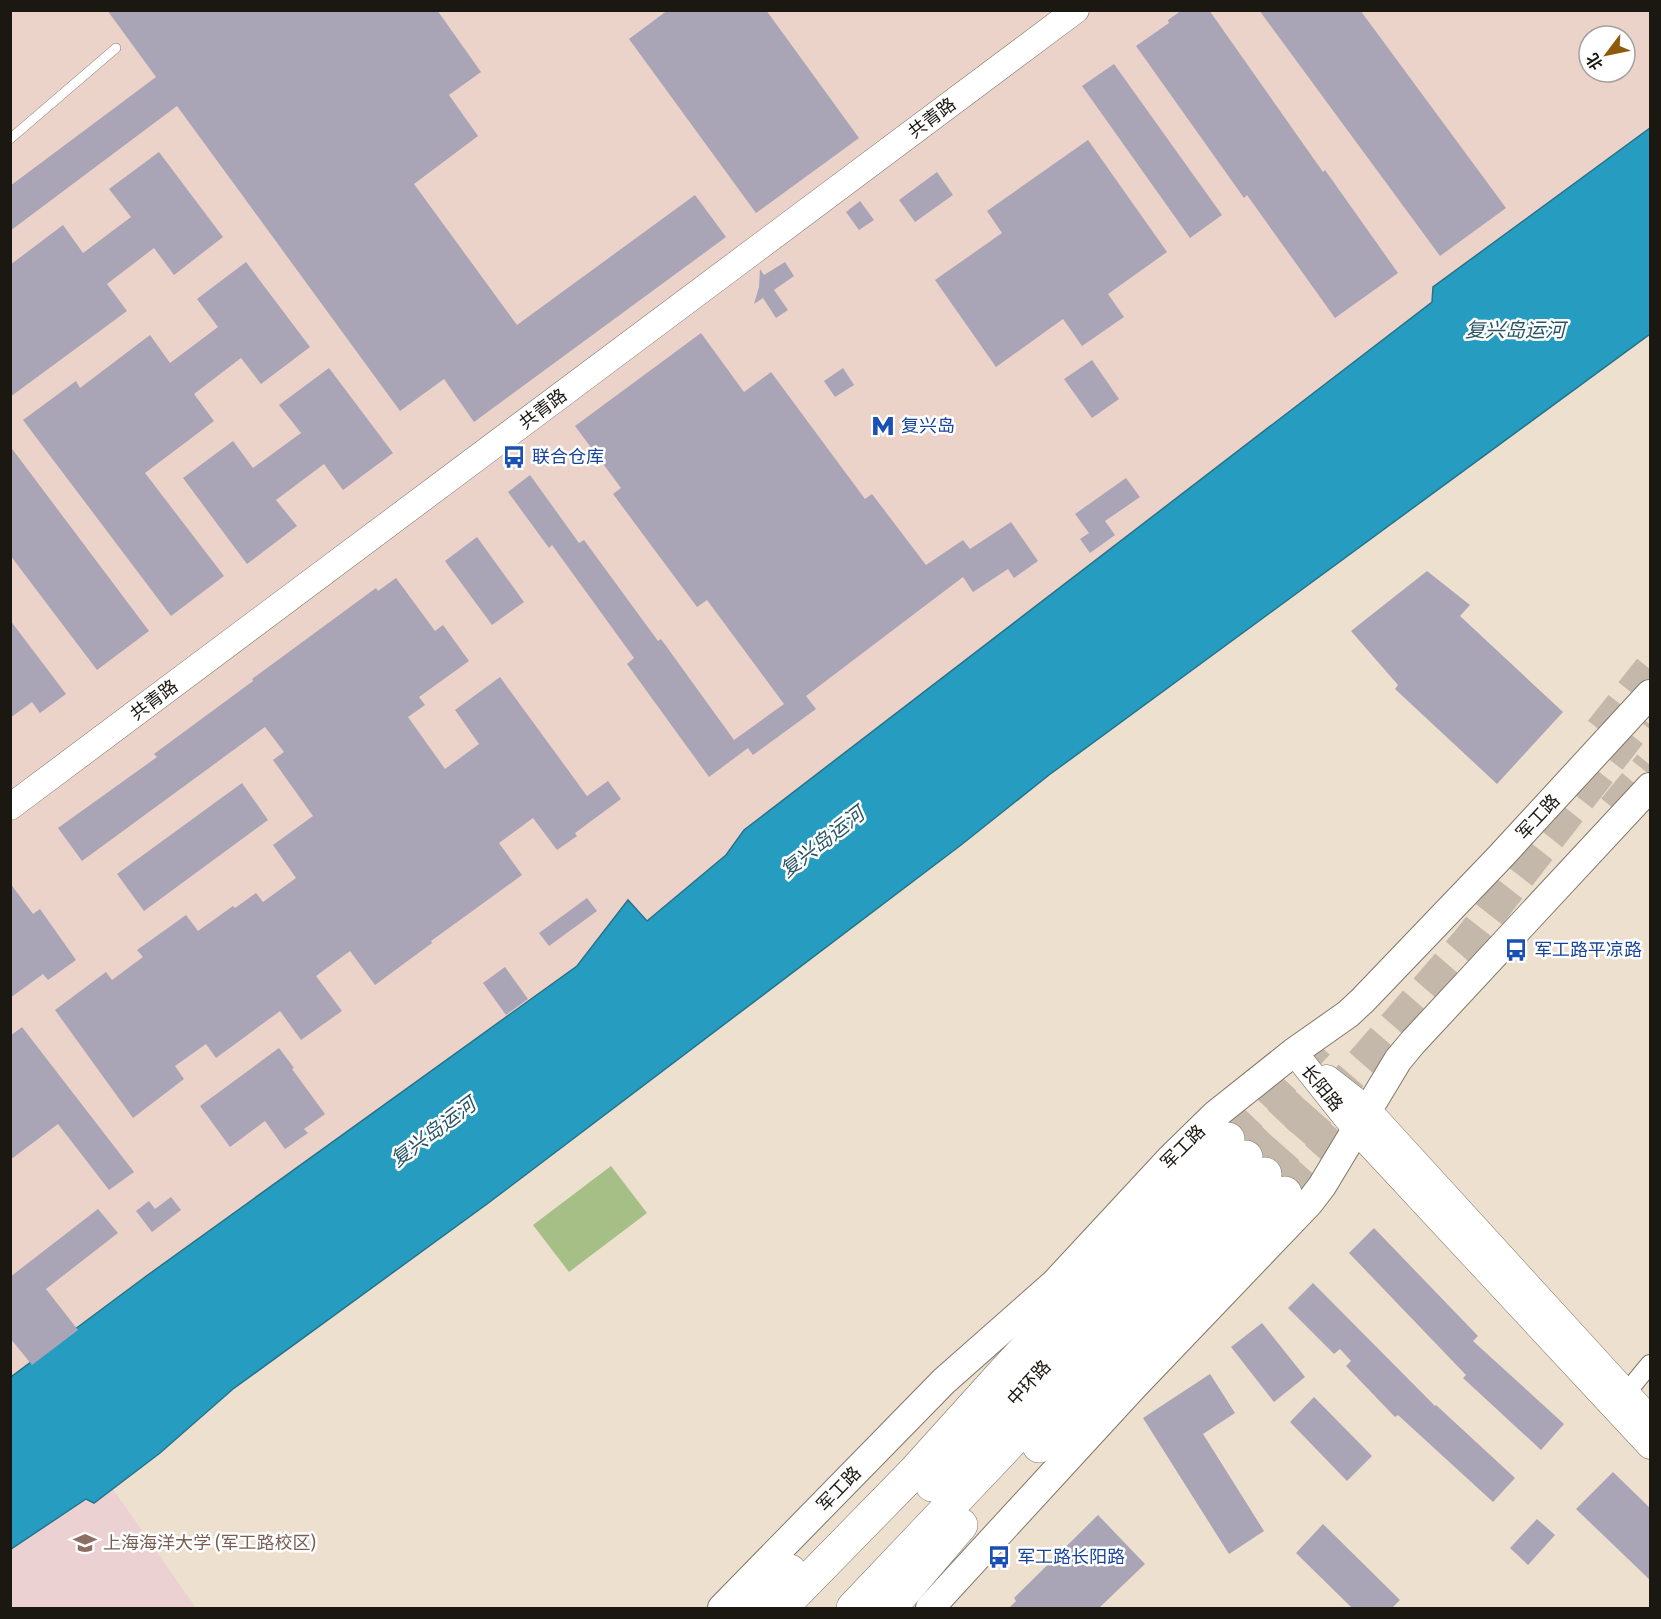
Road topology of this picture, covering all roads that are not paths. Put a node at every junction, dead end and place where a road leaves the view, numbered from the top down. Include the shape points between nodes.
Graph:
1 (1076, 10) edge
2 (116, 48) dead end
3 (10, 139) edge
4 (1650, 694) edge
5 (1650, 787) edge
6 (10, 807) edge
7 (1293, 1052) junction
8 (1362, 1120) junction
9 (1256, 1166) junction
10 (1650, 1364) edge
11 (1006, 1370) junction
12 (1626, 1393) junction
13 (1650, 1419) edge
14 (1650, 1446) edge
15 (963, 1523) junction
16 (722, 1608) edge
17 (754, 1608) edge
18 (781, 1608) edge
19 (811, 1608) edge
20 (853, 1608) edge
21 (881, 1608) edge
22 (890, 1608) edge
23 (930, 1608) edge

1 - 6 street, 共青路
2 - 3 lane
4 - 7 main road, 军工路 via 1363,1000
5 - 8 main road via 1413,1042
7 - 8 street, 长阳路
7 - 16 main road, 军工路 via 1201,1128 1054,1283 944,1381
8 - 12 street, 长阳路
8 - 14 street, 长阳路
8 - 23 main road via 1309,1203
9 - 11 highway via 1116,1253
9 - 15 highway
9 - 19 highway, 中环路 via 1143,1262
9 - 20 highway, 中环路
10 - 12 street
11 - 17 highway via 905,1459
11 - 18 highway via 914,1472
12 - 13 street, 长阳路
15 - 21 highway
15 - 22 highway

